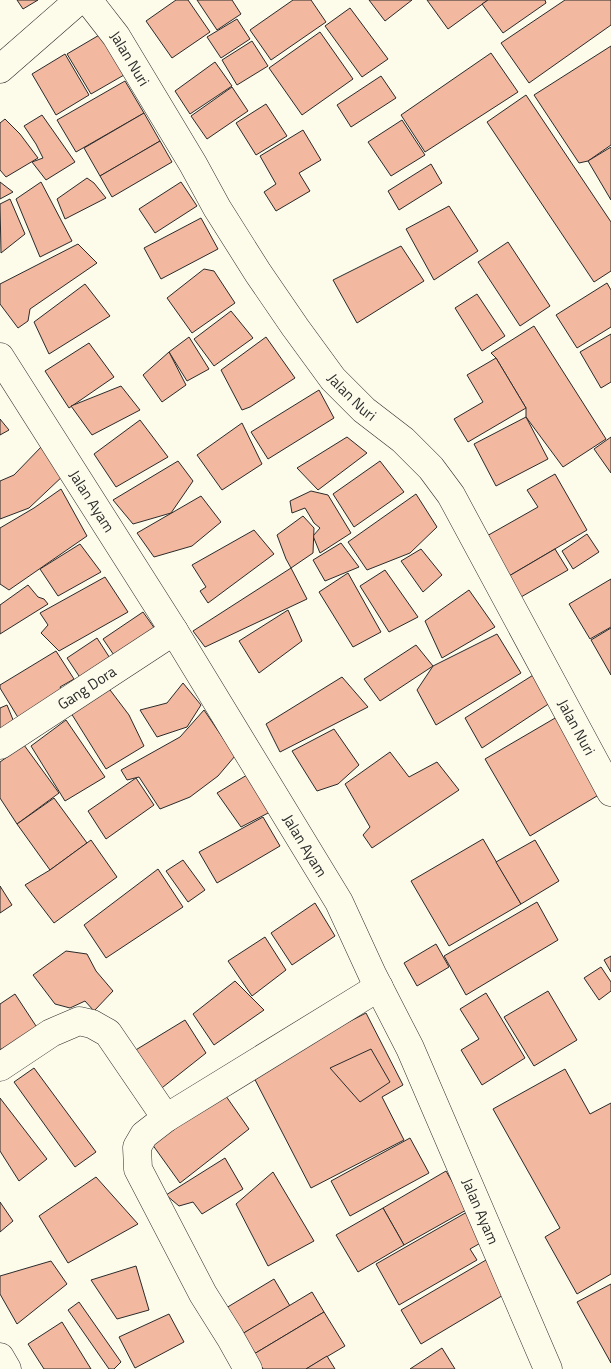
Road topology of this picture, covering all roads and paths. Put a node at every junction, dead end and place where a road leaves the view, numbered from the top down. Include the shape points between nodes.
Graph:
1 (79, 0) edge
2 (88, 0) edge
3 (0, 69) edge
4 (0, 357) edge
5 (174, 631) junction
6 (0, 745) edge
7 (611, 792) edge
8 (379, 987) junction
9 (0, 1067) edge
10 (166, 1118) junction
11 (0, 1357) edge
12 (7, 1369) edge
13 (248, 1369) edge
14 (548, 1369) edge

1 - 3 street
2 - 7 street, Jalan Nuri via 116,36 258,272 333,379 364,410 403,440 452,495
4 - 5 street, Jalan Ayam
5 - 6 street, Gang Dora
5 - 8 street, Jalan Ayam via 338,902
8 - 10 street
8 - 14 street, Jalan Ayam via 410,1048
9 - 10 street via 51,1033 79,1021 92,1024 108,1033
10 - 13 street via 144,1135 137,1147 138,1169 203,1294
11 - 12 street

